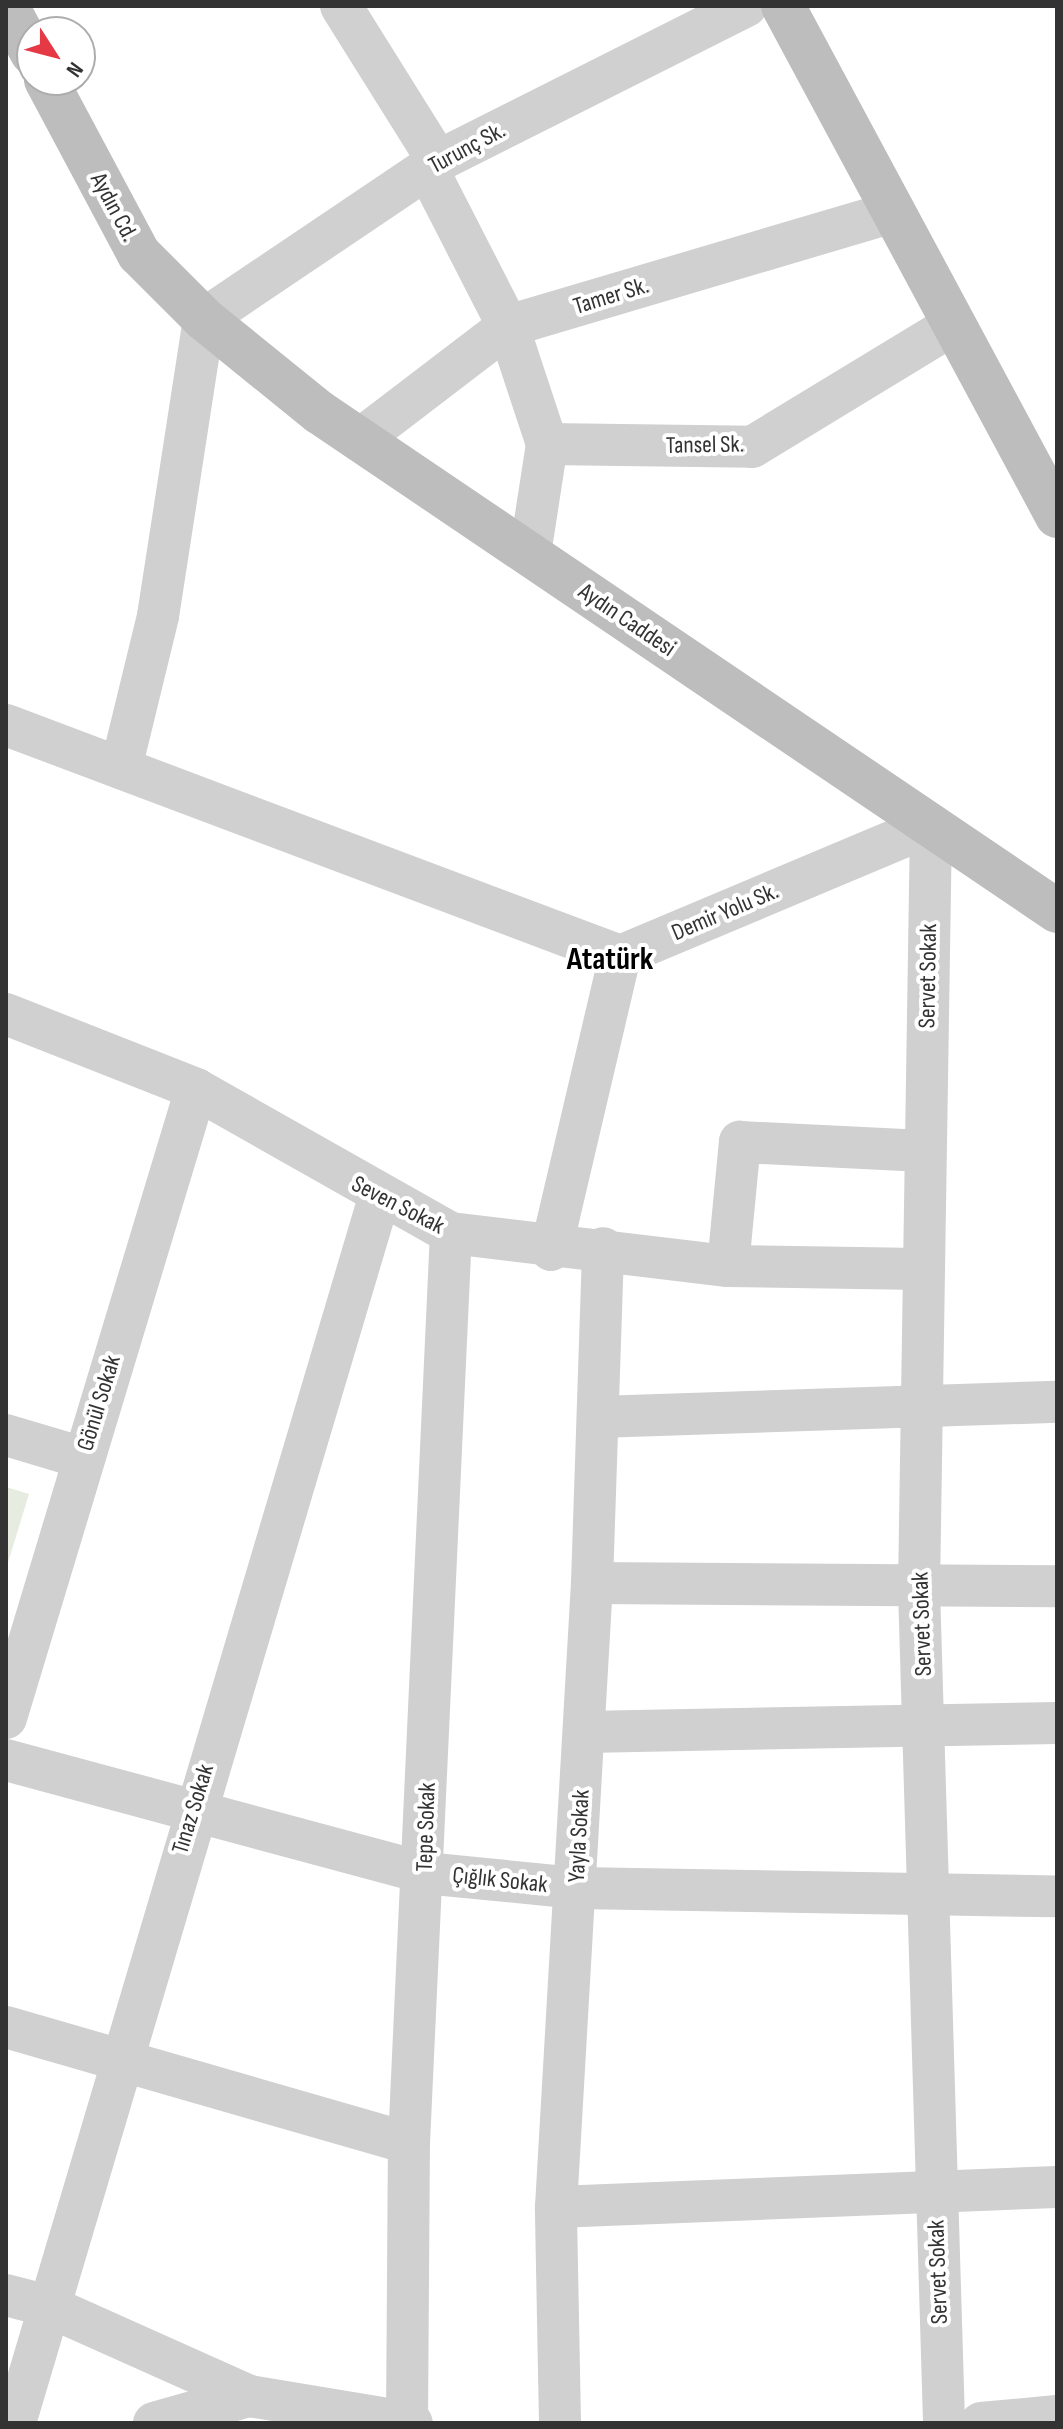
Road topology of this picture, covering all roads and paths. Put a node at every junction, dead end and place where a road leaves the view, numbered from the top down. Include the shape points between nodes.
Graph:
1 (341, 6) edge
2 (746, 6) edge
3 (783, 6) edge
4 (55, 96) edge
5 (433, 164) junction
6 (894, 212) junction
7 (204, 319) junction
8 (954, 324) junction
9 (508, 326) junction
10 (359, 440) junction
11 (547, 444) junction
12 (1057, 516) edge
13 (530, 554) junction
14 (6, 725) edge
15 (121, 768) junction
16 (931, 825) junction
17 (1057, 911) edge
18 (620, 956) junction
19 (6, 1014) edge
20 (196, 1089) junction
21 (924, 1151) junction
22 (379, 1198) junction
23 (451, 1233) junction
24 (603, 1248) junction
25 (551, 1250) junction
26 (728, 1266) junction
27 (921, 1269) junction
28 (1057, 1402) edge
29 (925, 1411) junction
30 (598, 1417) junction
31 (6, 1435) edge
32 (83, 1458) junction
33 (592, 1583) junction
34 (1057, 1586) edge
35 (919, 1589) junction
36 (6, 1718) edge
37 (1057, 1723) edge
38 (926, 1727) junction
39 (585, 1732) junction
40 (6, 1760) edge
41 (193, 1809) junction
42 (424, 1873) junction
43 (577, 1888) junction
44 (1057, 1896) edge
45 (932, 1899) junction
46 (6, 2027) edge
47 (118, 2059) junction
48 (409, 2143) junction
49 (1057, 2187) edge
50 (936, 2190) junction
51 (556, 2207) junction
52 (6, 2295) edge
53 (48, 2306) junction
54 (167, 2359) junction
55 (249, 2396) junction
56 (1057, 2416) edge
57 (409, 2422) edge
58 (15, 2423) edge
59 (147, 2423) edge
60 (154, 2423) edge
61 (560, 2423) edge
62 (944, 2423) edge
63 (981, 2423) edge

1 - 5 street
2 - 5 street, Turunç Sk.
3 - 6 main road
4 - 7 main road, Aydın Cd. via 139,254
5 - 7 street, Turunç Sk.
5 - 9 street
6 - 8 main road
6 - 9 street, Tamer Sk.
7 - 10 main road, Aydın Caddesi
7 - 15 street via 158,616
8 - 11 street, Tansel Sk. via 752,447
8 - 12 main road
9 - 10 street, Tamer Sk.
9 - 11 street
10 - 13 main road, Aydın Caddesi
11 - 13 street
13 - 16 main road, Aydın Caddesi
14 - 15 street
15 - 18 street
16 - 17 main road, Aydın Caddesi
16 - 18 street, Demir Yolu Sk.
16 - 21 street, Servet Sokak
18 - 25 street
19 - 20 street, Seven Sokak
20 - 22 street, Seven Sokak
20 - 32 street, Gönül Sokak
21 - 26 street via 740,1142
21 - 27 street, Servet Sokak
22 - 23 street, Seven Sokak
22 - 41 street, Tınaz Sokak
23 - 25 street, Seven Sokak
23 - 42 street, Tepe Sokak
24 - 25 street, Seven Sokak
24 - 26 street, Seven Sokak
24 - 30 street, Yayla Sokak
26 - 27 street, Seven Sokak
27 - 29 street, Servet Sokak
28 - 29 street
29 - 30 street
29 - 35 street, Servet Sokak
30 - 33 street, Yayla Sokak
31 - 32 street
32 - 36 street, Gönül Sokak
33 - 35 street
33 - 39 street, Yayla Sokak
34 - 35 street
35 - 38 street, Servet Sokak
37 - 38 street
38 - 39 street
38 - 45 street, Servet Sokak
39 - 43 street, Yayla Sokak
40 - 41 street, Çığlık Sokak
41 - 42 street, Çığlık Sokak
41 - 47 street, Tınaz Sokak
42 - 43 street, Çığlık Sokak
42 - 48 street, Tepe Sokak
43 - 45 street, Çığlık Sokak
43 - 51 street, Yayla Sokak
44 - 45 street, Çığlık Sokak
45 - 50 street, Servet Sokak
46 - 47 street
47 - 48 street
47 - 53 street, Tınaz Sokak
48 - 57 street, Tepe Sokak
49 - 50 street
50 - 51 street
50 - 62 street, Servet Sokak
51 - 61 street, Yayla Sokak
52 - 53 street
53 - 54 street
53 - 58 street, Tınaz Sokak
54 - 55 street
54 - 59 street
55 - 57 street
55 - 60 street
56 - 63 street

